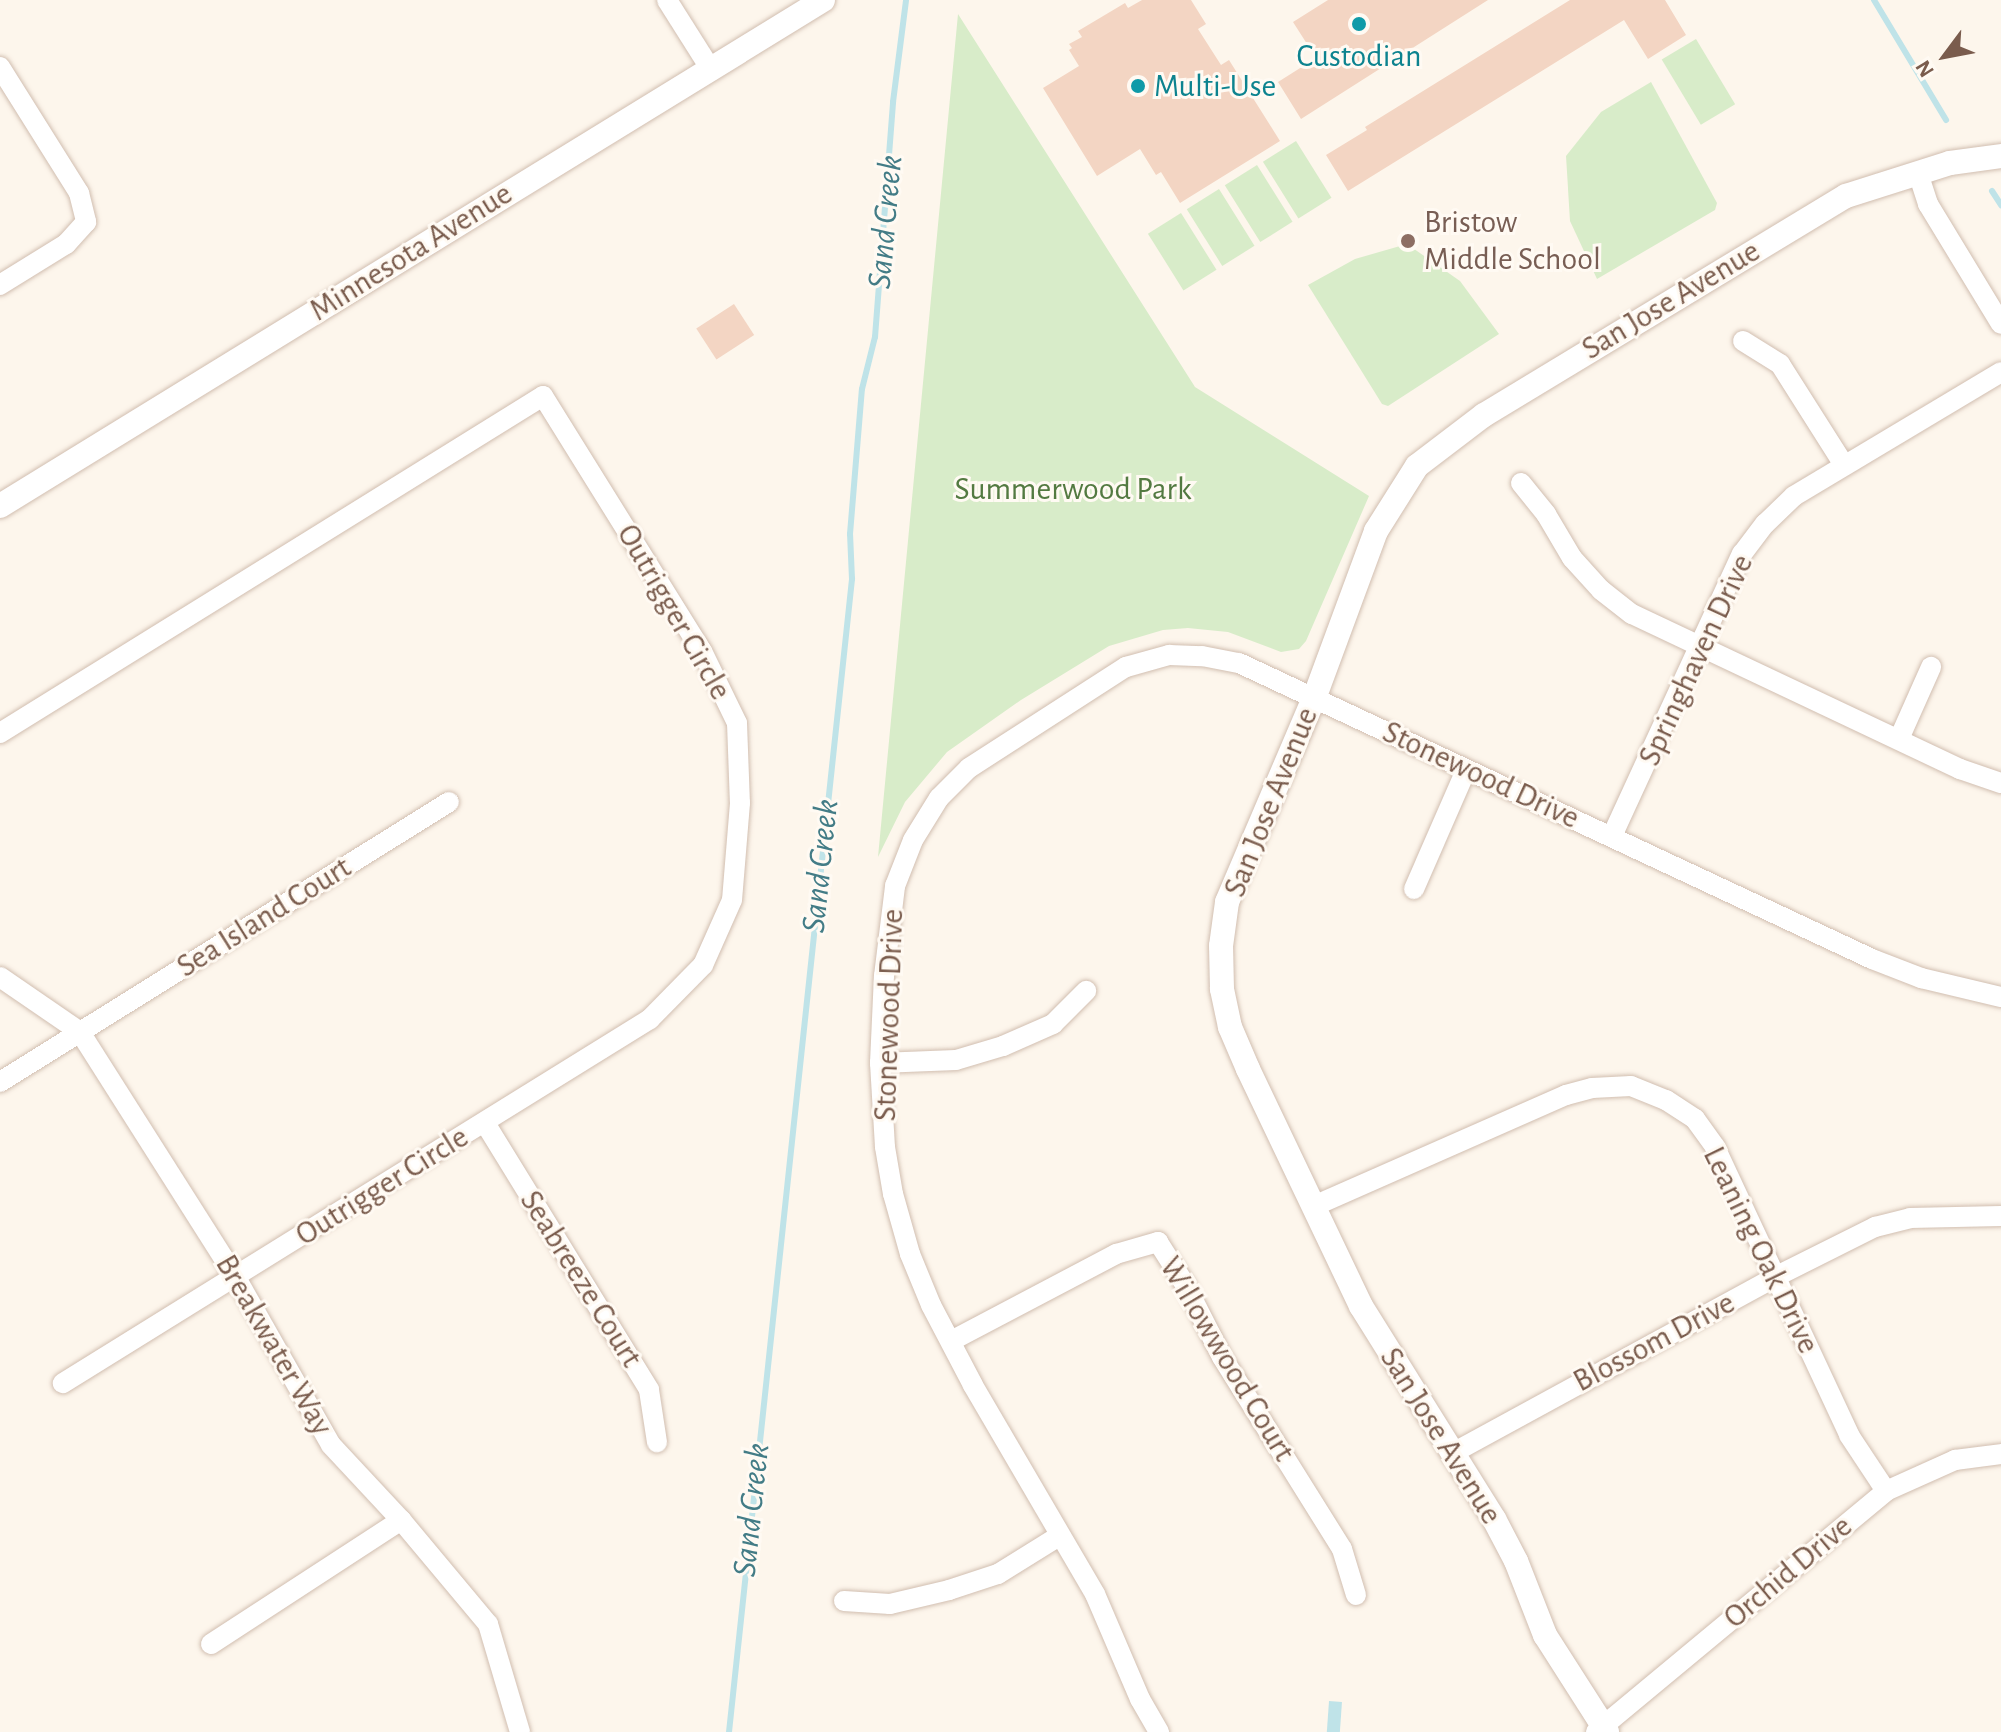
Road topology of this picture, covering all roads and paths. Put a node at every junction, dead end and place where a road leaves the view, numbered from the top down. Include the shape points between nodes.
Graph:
1 (667, 0) edge
2 (823, 0) edge
3 (0, 67) edge
4 (710, 68) junction
5 (2001, 156) edge
6 (1918, 173) junction
7 (0, 285) edge
8 (2001, 324) edge
9 (1743, 341) dead end
10 (2001, 372) edge
11 (1844, 465) junction
12 (1521, 483) dead end
13 (0, 506) edge
14 (1701, 648) junction
15 (1931, 667) dead end
16 (1315, 696) junction
17 (0, 733) edge
18 (1899, 739) junction
19 (1466, 770) junction
20 (2001, 783) edge
21 (449, 802) dead end
22 (1612, 836) junction
23 (1414, 889) dead end
24 (0, 977) edge
25 (1086, 991) dead end
26 (2001, 997) edge
27 (80, 1032) junction
28 (880, 1063) junction
29 (0, 1082) edge
30 (485, 1123) junction
31 (1314, 1206) junction
32 (2001, 1216) edge
33 (235, 1276) junction
34 (1775, 1277) junction
35 (951, 1341) junction
36 (63, 1383) dead end
37 (657, 1442) dead end
38 (1451, 1454) junction
39 (2001, 1454) edge
40 (1886, 1491) junction
41 (401, 1520) junction
42 (1059, 1536) junction
43 (1356, 1595) dead end
44 (844, 1601) dead end
45 (211, 1644) dead end
46 (1602, 1730) edge
47 (520, 1732) edge
48 (1159, 1732) edge

1 - 4 street
2 - 4 street, Minnesota Avenue
3 - 7 street via 79,193 86,222 66,244
4 - 13 street, Minnesota Avenue
5 - 6 street, San Jose Avenue
6 - 8 street via 1928,204
6 - 16 street, San Jose Avenue via 1846,196 1484,415 1417,466 1376,531
9 - 11 street via 1780,364
10 - 11 street, Springhaven Drive
11 - 14 street, Springhaven Drive via 1794,496 1765,524 1742,554
12 - 14 street via 1572,558 1601,590 1632,614
14 - 18 street
14 - 22 street, Springhaven Drive
15 - 18 street
16 - 19 street, Stonewood Drive
16 - 28 street, Stonewood Drive via 1239,663 1169,655 1126,667 969,768 939,798 913,840 895,886
16 - 31 street, San Jose Avenue via 1237,874 1221,946 1230,1027
17 - 30 street, Outrigger Circle via 543,396 702,651 737,723 740,803 734,886 703,965 650,1019
18 - 20 street
19 - 22 street, Stonewood Drive
19 - 23 street
21 - 27 street, Sea Island Court
22 - 26 street, Stonewood Drive via 1872,959 1921,978
24 - 27 street, Breakwater Way
25 - 28 street via 1053,1024 1003,1046 956,1060
27 - 29 street, Sea Island Court
27 - 33 street, Breakwater Way
28 - 35 street, Stonewood Drive via 893,1194 910,1254
30 - 33 street, Outrigger Circle
30 - 37 street, Seabreeze Court via 649,1390
31 - 34 street, Leaning Oak Drive via 1566,1095 1631,1086 1695,1119 1715,1147
31 - 38 street, San Jose Avenue via 1361,1306
32 - 34 street, Blossom Drive via 1910,1218 1875,1227
33 - 36 street, Outrigger Circle
33 - 41 street, Breakwater Way via 331,1445
34 - 38 street, Blossom Drive
34 - 40 street, Leaning Oak Drive via 1849,1435
35 - 42 street, Stonewood Drive
35 - 43 street, Willowwood Court via 1116,1254 1158,1242 1222,1357 1342,1549
38 - 46 street, San Jose Avenue via 1516,1561 1545,1635
39 - 40 street, Orchid Drive via 1955,1460
40 - 46 street, Orchid Drive
41 - 45 street
41 - 47 street, Breakwater Way via 488,1624
42 - 44 street via 998,1574 949,1590 890,1604
42 - 48 street, Stonewood Drive via 1095,1594

